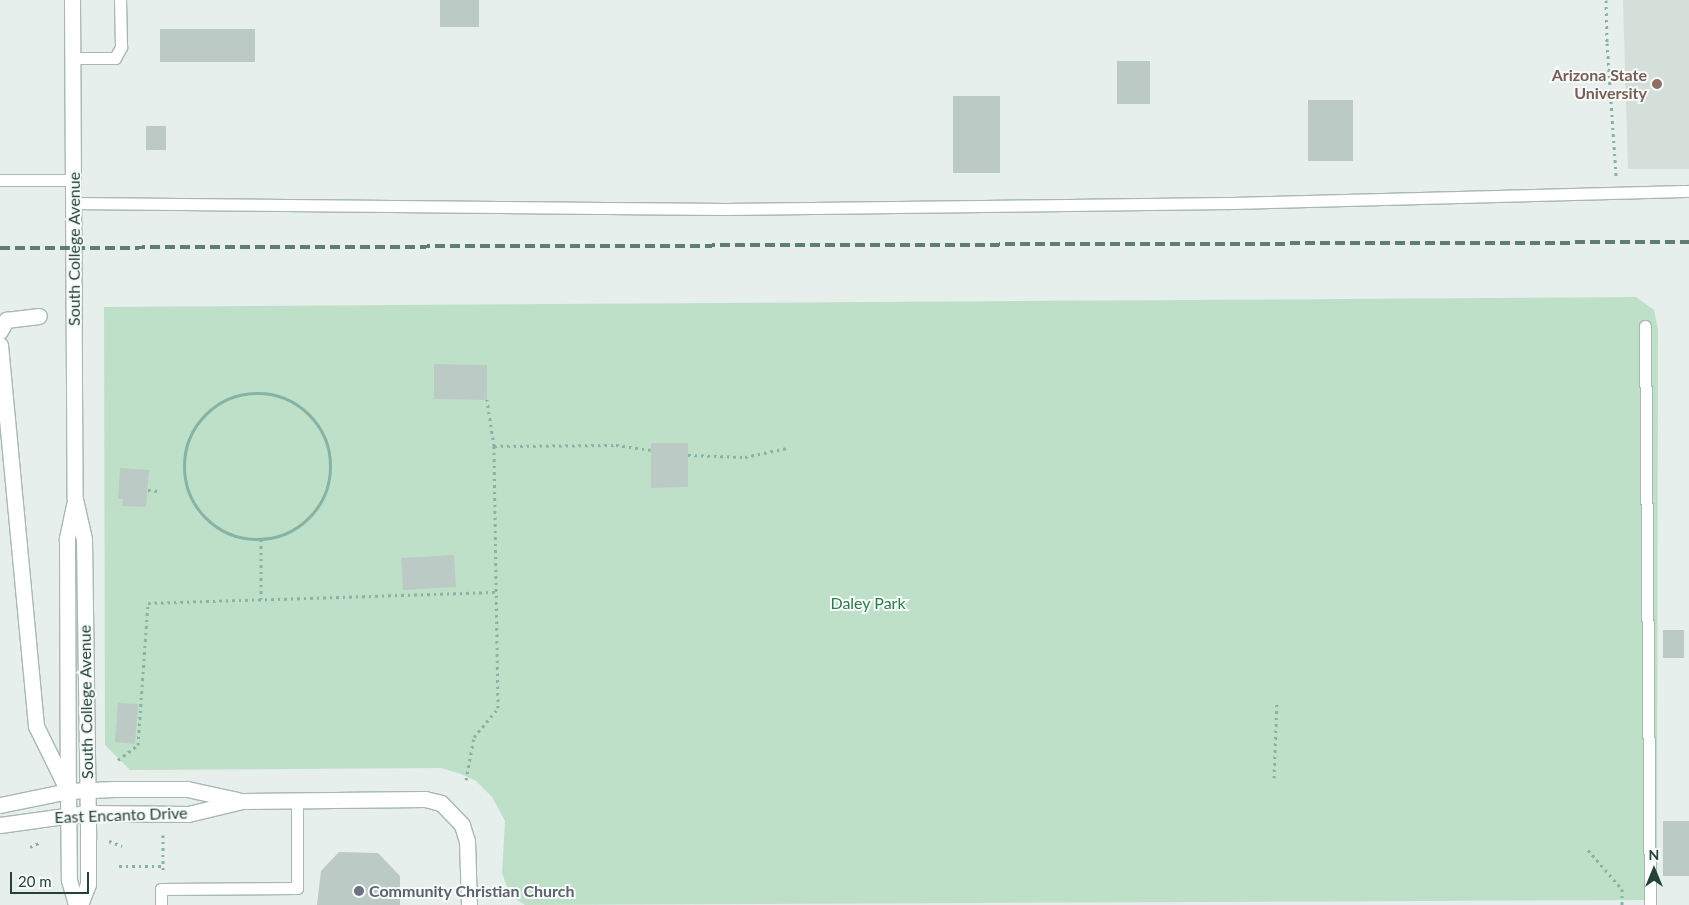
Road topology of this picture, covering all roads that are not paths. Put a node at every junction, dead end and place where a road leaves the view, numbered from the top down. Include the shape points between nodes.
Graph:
1 (72, 0) edge
2 (120, 0) edge
3 (72, 58) junction
4 (0, 180) edge
5 (73, 180) junction
6 (1689, 190) edge
7 (73, 203) junction
8 (39, 316) dead end
9 (1645, 326) dead end
10 (0, 331) edge
11 (0, 346) edge
12 (75, 499) junction
13 (87, 790) junction
14 (68, 791) junction
15 (298, 800) junction
16 (242, 801) junction
17 (0, 805) edge
18 (87, 813) junction
19 (69, 814) junction
20 (0, 825) edge
21 (76, 905) edge
22 (80, 905) edge
23 (161, 905) edge
24 (469, 905) edge
25 (1650, 905) edge

1 - 3 street, South College Avenue
2 - 3 lane via 121,47 115,58
3 - 5 street, South College Avenue
4 - 5 lane
5 - 7 street, South College Avenue
6 - 7 lane via 1228,203 726,209
7 - 12 street, South College Avenue
8 - 10 street via 6,320
9 - 25 lane
11 - 14 street via 36,726
12 - 13 street, South College Avenue via 84,539
12 - 14 street, South College Avenue via 67,538
13 - 14 street, East Encanto Drive
13 - 16 street, East Encanto Drive via 187,789
13 - 18 street, South College Avenue
14 - 17 street, East Encanto Drive
14 - 19 street, South College Avenue
15 - 16 street, East Encanto Drive
15 - 23 lane via 298,888 161,889
15 - 24 street, East Encanto Drive via 425,799 441,803 462,825 467,841
16 - 18 street, East Encanto Drive via 188,814
18 - 19 street, East Encanto Drive
18 - 22 street, South College Avenue via 88,884
19 - 20 street, East Encanto Drive
19 - 21 street, South College Avenue via 69,880

